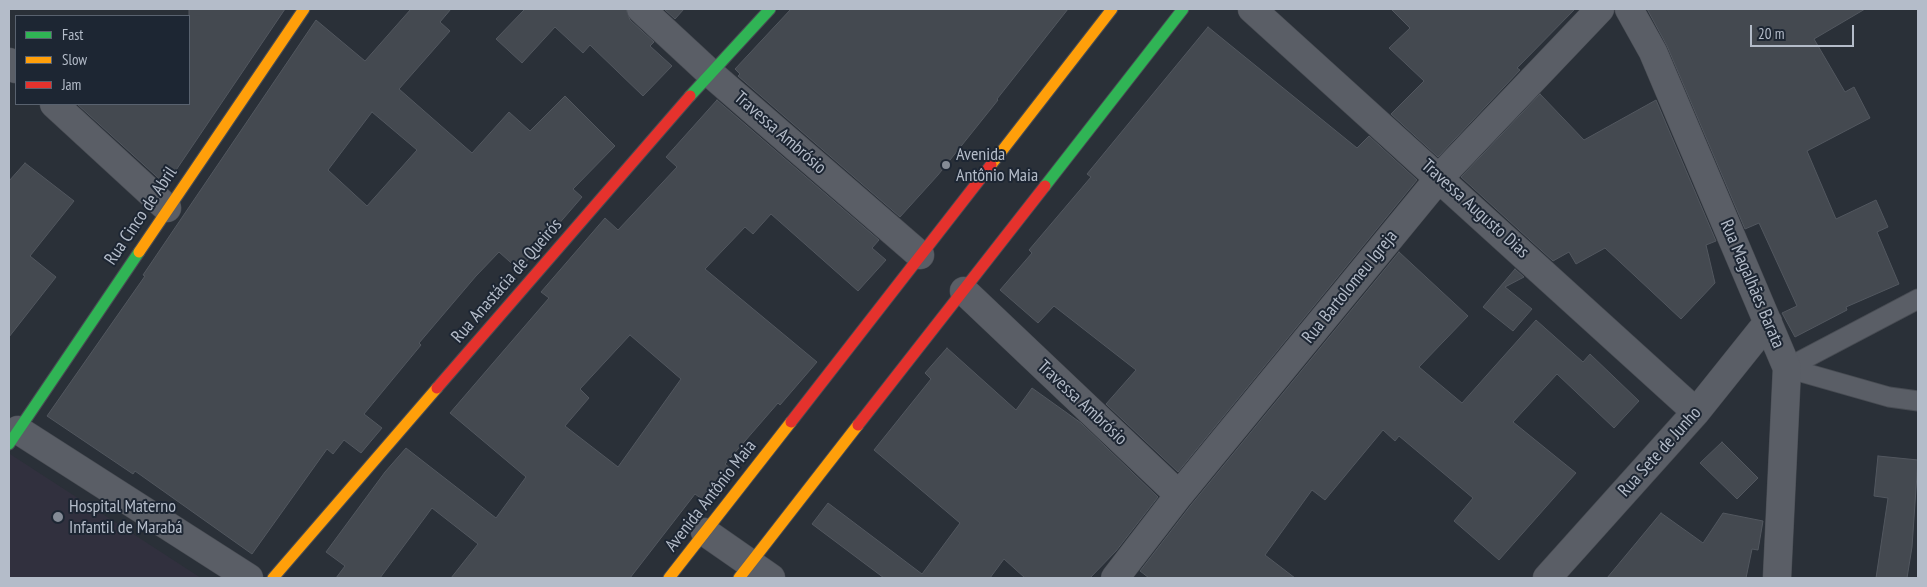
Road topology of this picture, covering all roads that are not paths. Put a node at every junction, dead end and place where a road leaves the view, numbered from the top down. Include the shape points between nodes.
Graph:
1 (304, 9) edge
2 (641, 9) edge
3 (770, 9) edge
4 (1112, 9) edge
5 (1183, 9) edge
6 (1252, 9) edge
7 (1600, 9) edge
8 (1629, 9) edge
9 (710, 73) junction
10 (55, 105) edge
11 (1440, 177) junction
12 (167, 208) junction
13 (920, 255) junction
14 (964, 291) junction
15 (1918, 299) edge
16 (1768, 322) junction
17 (1787, 368) junction
18 (1918, 401) edge
19 (1696, 412) junction
20 (13, 437) edge
21 (1179, 495) junction
22 (706, 532) junction
23 (754, 573) edge
24 (249, 578) edge
25 (273, 578) edge
26 (669, 578) edge
27 (1115, 578) edge
28 (1547, 578) edge
29 (1777, 578) edge

1 - 12 main road, Rua Cinco de Abril
2 - 9 street, Travessa Ambrósio
3 - 9 main road, Rua Anastácia de Queirós
4 - 13 main road, Avenida Antônio Maia
5 - 14 main road
6 - 11 street, Travessa Augusto Dias
7 - 11 street, Rua Bartolomeu Igreja
8 - 16 street, Rua Magalhães Barata via 1653,52
9 - 13 street, Travessa Ambrósio
9 - 25 main road, Rua Anastácia de Queirós
10 - 12 street
11 - 19 street, Travessa Augusto Dias
11 - 21 street, Rua Bartolomeu Igreja
12 - 20 main road, Rua Cinco de Abril
13 - 22 main road, Avenida Antônio Maia
14 - 21 street, Travessa Ambrósio
14 - 23 main road
15 - 17 lane
16 - 17 street, Rua Magalhães Barata
16 - 19 street, Rua Sete de Junho
17 - 18 lane via 1889,397
17 - 29 street, Rua Magalhães Barata
19 - 28 street, Rua Sete de Junho
20 - 24 street
21 - 27 street, Rua Bartolomeu Igreja
22 - 23 street
22 - 26 main road, Avenida Antônio Maia

